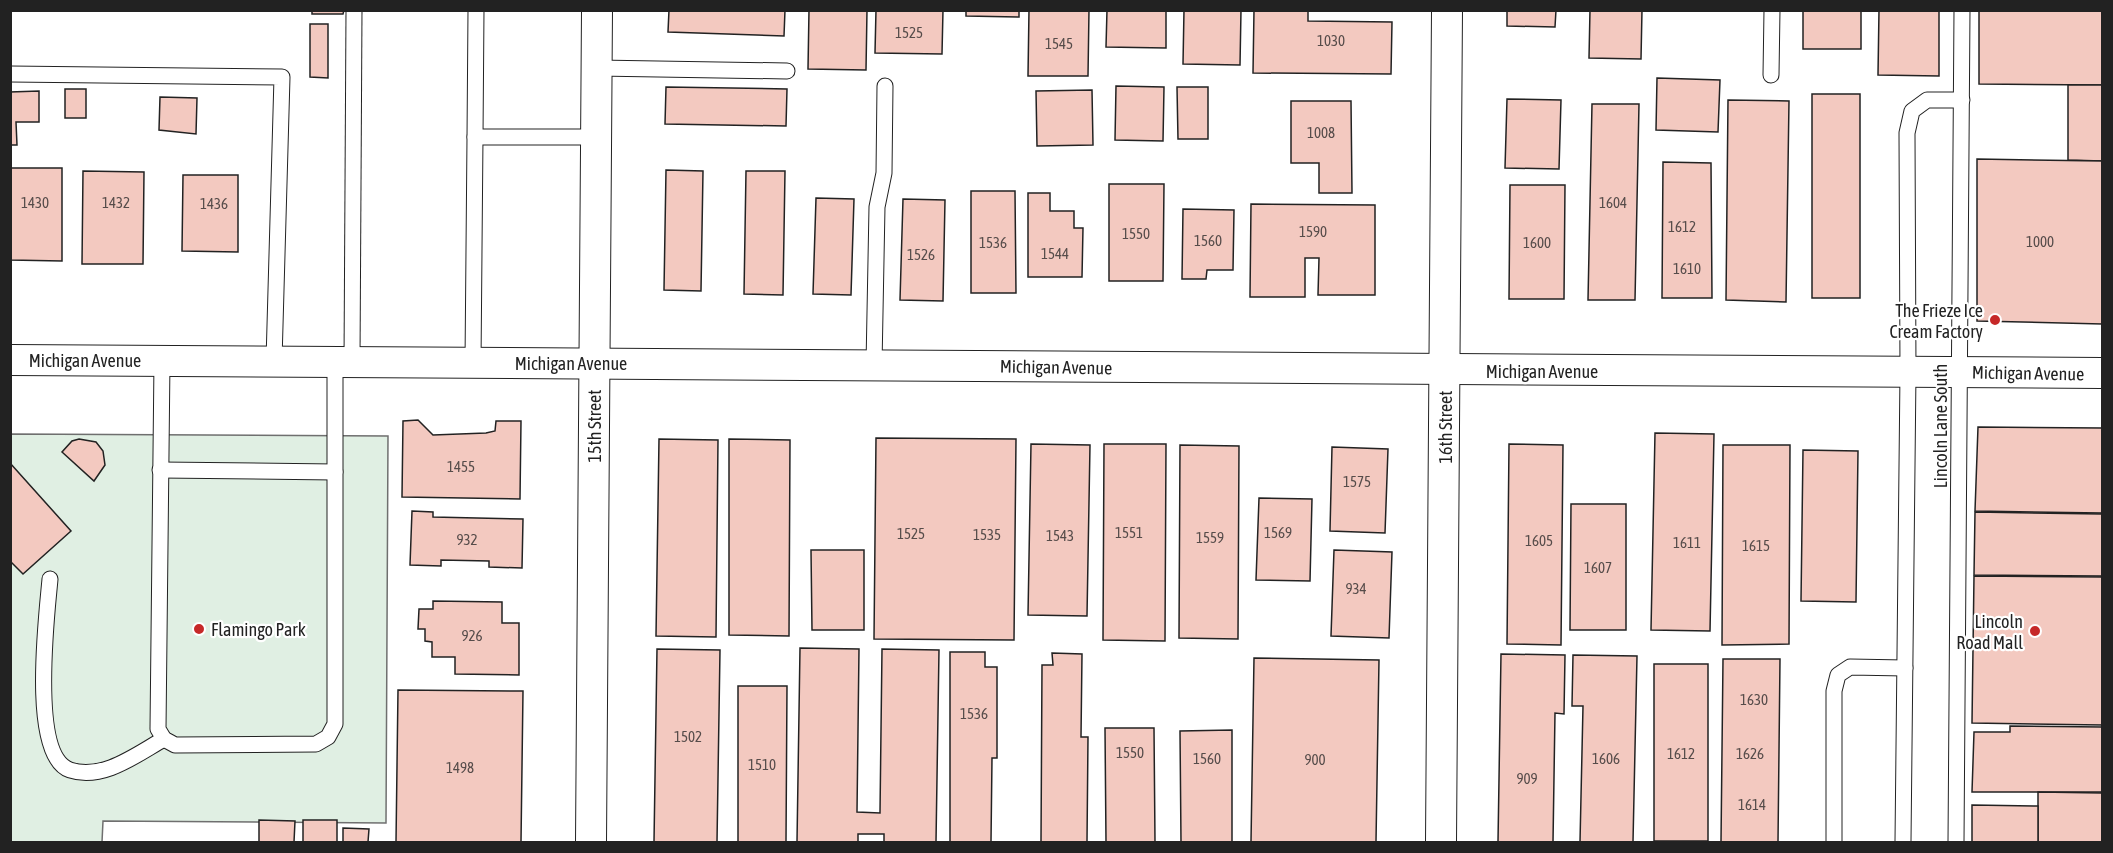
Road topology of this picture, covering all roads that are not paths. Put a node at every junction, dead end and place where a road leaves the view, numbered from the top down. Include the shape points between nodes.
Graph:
1 (354, 10) edge
2 (476, 10) edge
3 (597, 10) edge
4 (1447, 10) edge
5 (1772, 10) edge
6 (1962, 10) edge
7 (597, 68) junction
8 (787, 70) dead end
9 (10, 74) edge
10 (1771, 75) dead end
11 (885, 86) dead end
12 (1962, 100) junction
13 (475, 137) junction
14 (596, 137) junction
15 (10, 360) edge
16 (162, 361) junction
17 (274, 361) junction
18 (344, 361) junction
19 (594, 362) junction
20 (473, 363) junction
21 (874, 365) junction
22 (1445, 371) junction
23 (1908, 372) junction
24 (1960, 372) junction
25 (2103, 373) edge
26 (160, 470) junction
27 (334, 472) junction
28 (50, 579) dead end
29 (1905, 668) junction
30 (164, 739) junction
31 (591, 843) edge
32 (1441, 843) edge
33 (1834, 843) edge
34 (1903, 843) edge
35 (1956, 843) edge

1 - 18 lane
2 - 13 lane
3 - 7 street, 15th Street
4 - 22 street, 16th Street
5 - 10 lane
6 - 12 lane, Lincoln Lane South
7 - 8 lane
7 - 14 street, 15th Street
9 - 17 lane via 282,77
11 - 21 lane via 885,172 877,207
12 - 23 lane via 1927,100 1912,111 1907,133
12 - 24 lane, Lincoln Lane South
13 - 14 lane
13 - 20 lane
14 - 19 street, 15th Street
15 - 16 street, Michigan Avenue
16 - 17 street, Michigan Avenue
16 - 26 lane
17 - 18 street, Michigan Avenue
18 - 20 street, Michigan Avenue
18 - 27 lane
19 - 20 street, Michigan Avenue
19 - 21 street, Michigan Avenue
19 - 31 street, 15th Street
21 - 22 street, Michigan Avenue
22 - 23 street, Michigan Avenue
22 - 32 street, 16th Street
23 - 24 street, Michigan Avenue
23 - 29 lane
24 - 25 street, Michigan Avenue
24 - 35 lane, Lincoln Lane South
26 - 27 lane
26 - 30 lane via 158,729
27 - 30 lane via 335,724 328,737 316,744 175,745
28 - 30 lane via 43,684 51,750 59,762 70,770 116,766
29 - 33 lane via 1850,667 1838,675 1834,691
29 - 34 lane

